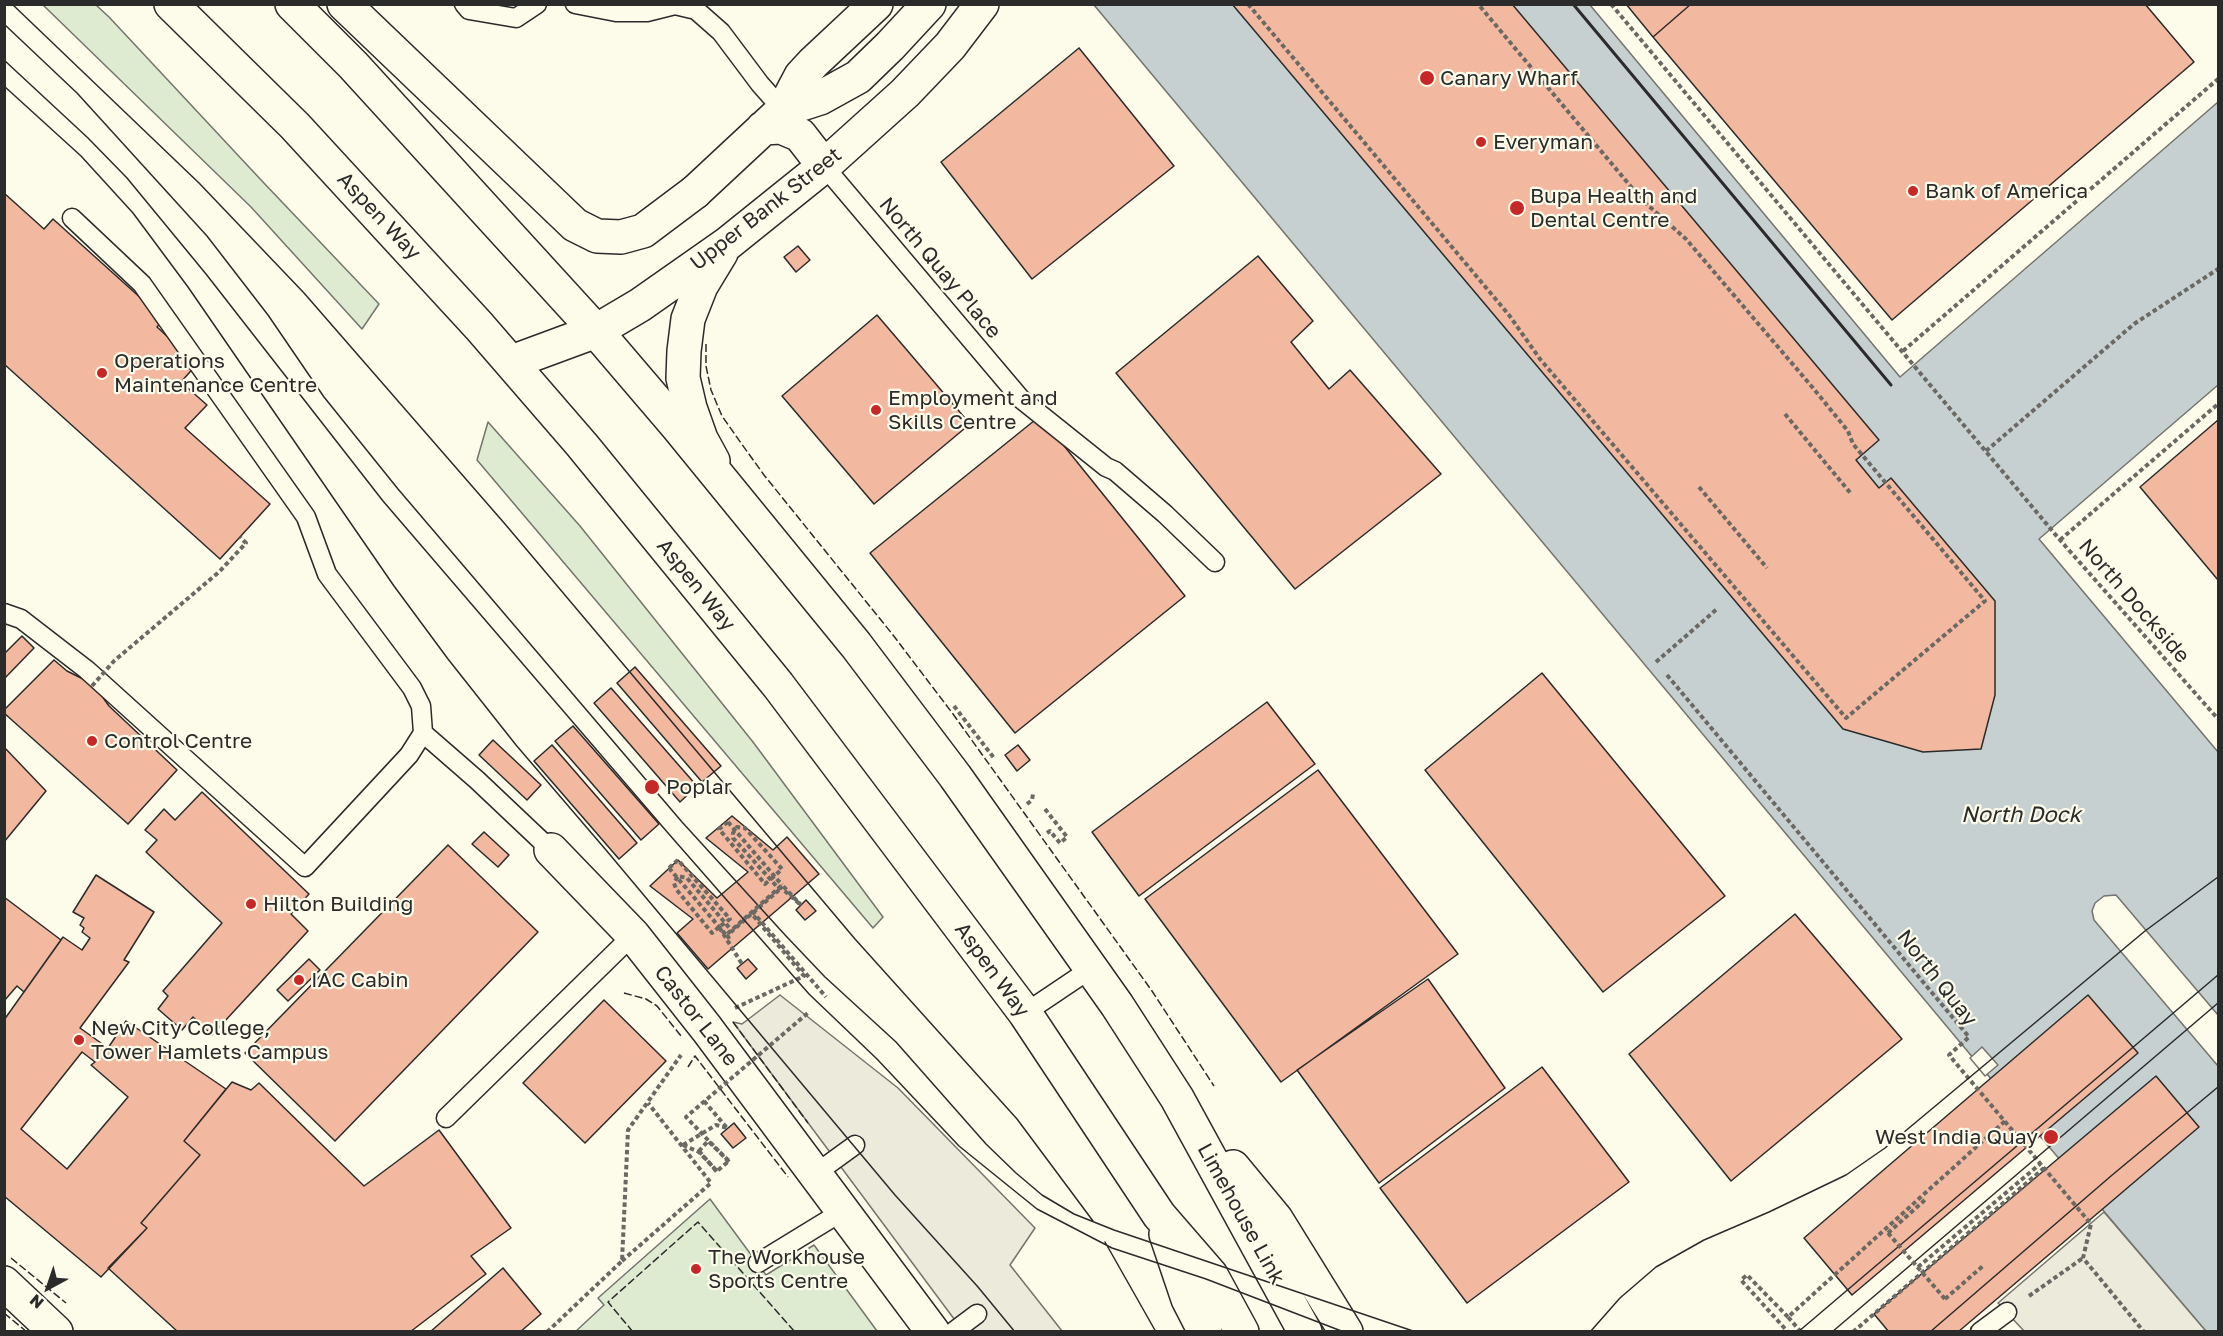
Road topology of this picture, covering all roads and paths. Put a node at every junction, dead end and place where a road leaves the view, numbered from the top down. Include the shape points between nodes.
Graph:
1 (171, 4) edge
2 (292, 4) edge
3 (344, 4) edge
4 (464, 4) edge
5 (537, 4) edge
6 (575, 4) edge
7 (876, 4) edge
8 (929, 4) edge
9 (982, 4) edge
10 (1248, 4) edge
11 (1478, 4) edge
12 (1611, 4) edge
13 (651, 8) edge
14 (2218, 79) edge
15 (773, 119) junction
16 (824, 166) junction
17 (72, 218) dead end
18 (727, 244) junction
19 (2218, 269) edge
20 (596, 331) junction
21 (1903, 351) junction
22 (512, 362) junction
23 (2218, 404) edge
24 (1785, 414) dead end
25 (1986, 451) junction
26 (1699, 487) dead end
27 (1852, 495) dead end
28 (736, 498) junction
29 (240, 537) dead end
30 (2060, 540) junction
31 (1215, 562) dead end
32 (1767, 568) dead end
33 (1717, 609) dead end
34 (4, 613) edge
35 (1656, 662) dead end
36 (1667, 675) dead end
37 (92, 686) dead end
38 (954, 706) dead end
39 (2218, 719) edge
40 (423, 733) junction
41 (994, 758) dead end
42 (1033, 794) dead end
43 (1027, 804) dead end
44 (1045, 809) dead end
45 (1047, 833) dead end
46 (551, 850) joint
47 (771, 879) junction
48 (781, 887) junction
49 (752, 913) junction
50 (719, 927) junction
51 (732, 931) junction
52 (633, 935) junction
53 (726, 935) junction
54 (742, 964) junction
55 (1092, 968) junction
56 (826, 996) dead end
57 (732, 1009) dead end
58 (809, 1012) dead end
59 (1025, 1013) junction
60 (684, 1051) dead end
61 (1177, 1098) junction
62 (704, 1101) junction
63 (648, 1103) junction
64 (446, 1118) dead end
65 (2005, 1121) junction
66 (683, 1145) junction
67 (855, 1145) dead end
68 (2042, 1166) junction
69 (815, 1174) junction
70 (1927, 1198) dead end
71 (843, 1211) junction
72 (1159, 1215) junction
73 (2083, 1258) junction
74 (622, 1261) junction
75 (758, 1263) dead end
76 (1984, 1265) dead end
77 (1918, 1267) junction
78 (4, 1283) edge
79 (2007, 1312) joint
80 (977, 1314) dead end
81 (1788, 1317) junction
82 (56, 1332) edge
83 (547, 1332) edge
84 (933, 1332) edge
85 (953, 1332) edge
86 (1205, 1332) edge
87 (1242, 1332) edge
88 (1305, 1332) edge
89 (1346, 1332) edge
90 (1788, 1332) edge
91 (1801, 1332) edge
92 (1853, 1332) edge
93 (1980, 1332) edge
94 (2144, 1332) edge

1 - 22 main road, Aspen Way via 295,126
2 - 20 main road via 354,65
3 - 15 main road via 575,225 597,236 621,237 643,231 695,192
4 - 5 lane via 469,10 516,18
6 - 13 lane via 616,12
7 - 15 main road via 801,76
8 - 15 main road via 858,76
9 - 16 main road, Upper Bank Street via 950,46 905,93
10 - 11 path via 1509,315 1540,359 1846,718 1985,601 1852,444 1848,431 1813,388 1686,239 1642,200
12 - 21 path, North Dockside
13 - 15 lane via 675,6 696,10 721,32
14 - 21 path
15 - 16 main road via 800,135
16 - 18 main road, Upper Bank Street
16 - 31 lane, North Quay Place via 1021,399 1115,471
17 - 40 lane via 142,284 306,517 327,574 412,688 421,706
18 - 20 main road, Upper Bank Street
18 - 28 main road via 701,286 688,319 683,378 701,439
19 - 25 path via 2134,324
20 - 22 main road, Upper Bank Street
20 - 28 main road
21 - 25 path, North Dockside
22 - 59 main road, Aspen Way via 778,685
23 - 30 path
24 - 27 path
25 - 30 path, North Dockside
26 - 32 path
28 - 55 main road via 856,645
29 - 37 path, bridge via 246,543 219,572 114,661
30 - 39 path, North Dockside
33 - 35 path
34 - 40 lane via 21,620 87,670 305,867 409,755
36 - 65 path, North Quay via 1969,1037 1949,1055
38 - 41 path
40 - 46 lane, Castor Lane
42 - 43 path
44 - 45 path via 1067,837 1060,843 1050,831
46 - 52 main road, Castor Lane
47 - 48 path, bridge via 801,905
47 - 48 path via 782,870 745,828 737,827 733,838
47 - 48 path, bridge via 765,884 719,829 728,822
48 - 49 path, bridge
49 - 51 path
49 - 53 path, bridge
49 - 56 path, bridge
49 - 57 path via 804,976
50 - 51 path via 712,933 676,889 678,876 687,878
50 - 53 path, bridge via 730,919 678,860 669,868
50 - 54 path
51 - 54 path via 728,936
52 - 64 lane
52 - 69 main road, Castor Lane
53 - 54 path
55 - 59 lane
55 - 61 main road
58 - 62 path, bridge
59 - 72 main road, Aspen Way
60 - 63 path
61 - 88 main road, Limehouse Link
61 - 89 main road via 1276,1219
62 - 66 path via 727,1128 716,1125
62 - 66 path, bridge via 686,1117 696,1128 712,1145 721,1153 729,1162 717,1172 711,1165 699,1151 708,1141 715,1148 722,1154 729,1161 723,1166 717,1171 699,1152
63 - 66 path
63 - 74 path via 628,1130
65 - 68 path, North Quay
65 - 81 path
66 - 74 path via 711,1183
67 - 69 lane
68 - 73 path, North Quay via 2091,1224
68 - 77 path via 1988,1206
68 - 92 path
69 - 71 main road, Castor Lane
70 - 77 path, bridge via 1888,1233
71 - 75 lane
71 - 84 main road, Castor Lane
72 - 86 main road via 1188,1299
72 - 87 main road via 1211,1275
73 - 79 path
73 - 94 path
74 - 83 path
76 - 77 path, bridge via 1945,1299
78 - 82 main road
79 - 93 lane
80 - 85 lane
81 - 90 path via 1747,1275 1741,1280
81 - 91 path

